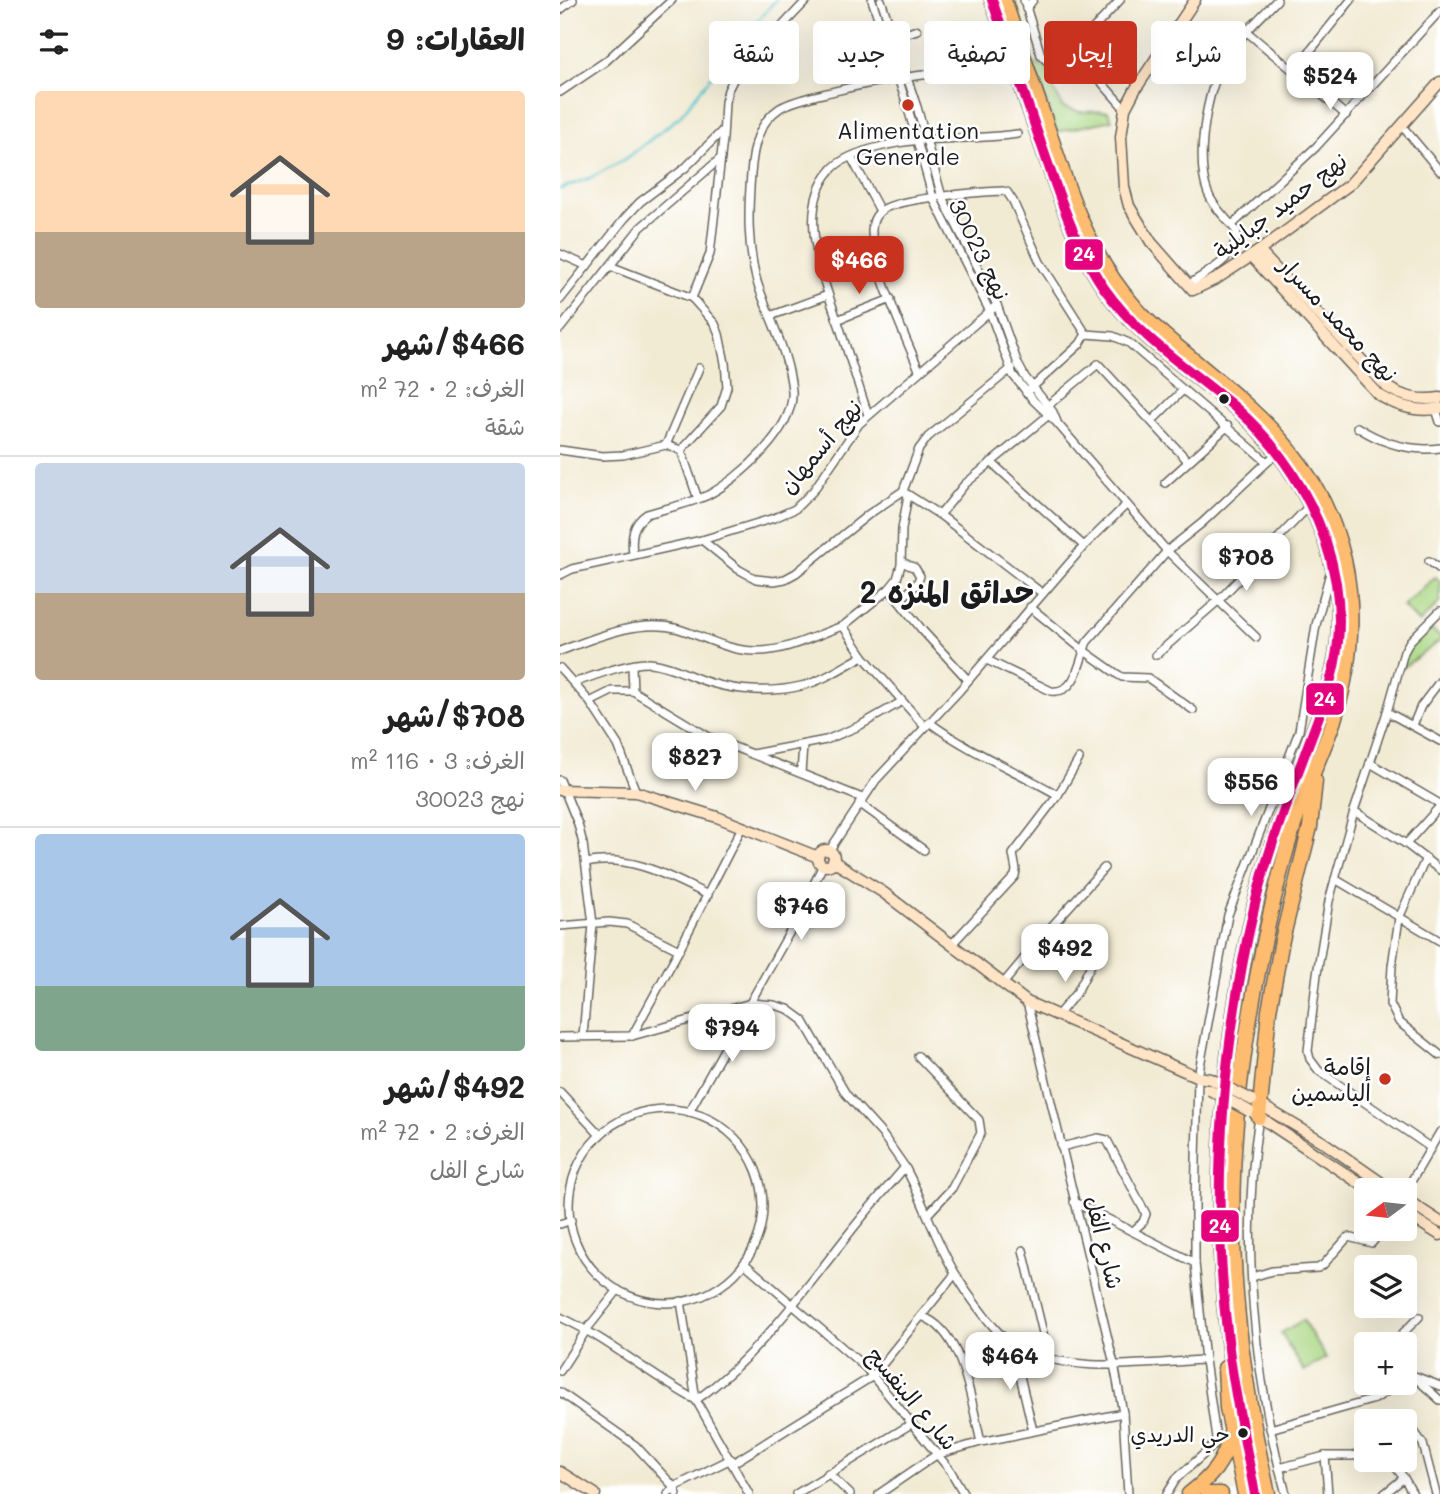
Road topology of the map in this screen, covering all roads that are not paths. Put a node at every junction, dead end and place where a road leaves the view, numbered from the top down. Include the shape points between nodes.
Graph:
1 (573, 0) edge
2 (672, 0) edge
3 (807, 0) edge
4 (872, 0) edge
5 (881, 0) edge
6 (992, 0) edge
7 (1004, 0) edge
8 (1033, 0) edge
9 (1120, 0) edge
10 (1195, 0) edge
11 (1277, 0) edge
12 (1351, 0) edge
13 (1025, 4) edge
14 (560, 10) edge
15 (1440, 11) edge
16 (882, 21) edge
17 (886, 21) edge
18 (1099, 21) edge
19 (917, 30) dead end
20 (910, 32) edge
21 (1247, 32) junction
22 (1044, 59) edge
23 (1294, 71) junction
24 (1440, 82) edge
25 (859, 84) edge
26 (900, 84) edge
27 (910, 84) edge
28 (1103, 84) edge
29 (560, 92) edge
30 (1125, 109) junction
31 (1346, 115) junction
32 (1402, 126) junction
33 (723, 130) junction
34 (1017, 134) dead end
35 (926, 138) junction
36 (917, 139) junction
37 (851, 157) junction
38 (721, 158) junction
39 (685, 168) junction
40 (1440, 171) edge
41 (696, 181) junction
42 (938, 197) junction
43 (880, 211) junction
44 (1232, 225) junction
45 (560, 254) edge
46 (875, 254) junction
47 (1255, 254) junction
48 (587, 266) junction
49 (610, 266) junction
50 (822, 274) junction
51 (1191, 288) junction
52 (828, 295) junction
53 (692, 299) junction
54 (891, 299) junction
55 (560, 300) edge
56 (997, 305) junction
57 (989, 310) junction
58 (770, 316) junction
59 (837, 320) junction
60 (560, 328) edge
61 (1086, 334) junction
62 (1018, 364) junction
63 (699, 368) dead end
64 (1010, 369) junction
65 (919, 370) junction
66 (1030, 390) junction
67 (1183, 390) junction
68 (1439, 405) edge
69 (1048, 411) junction
70 (868, 415) junction
71 (1152, 421) junction
72 (1440, 422) edge
73 (1228, 426) junction
74 (1357, 427) dead end
75 (666, 445) junction
76 (1440, 448) edge
77 (560, 450) edge
78 (681, 450) junction
79 (1277, 454) junction
80 (1188, 461) junction
81 (991, 462) junction
82 (1165, 483) dead end
83 (905, 493) junction
84 (698, 499) junction
85 (1126, 505) junction
86 (1310, 505) junction
87 (940, 515) junction
88 (702, 540) junction
89 (1084, 546) junction
90 (1167, 551) junction
91 (633, 554) junction
92 (1429, 561) dead end
93 (902, 562) junction
94 (1332, 565) junction
95 (1440, 569) edge
96 (560, 575) edge
97 (889, 589) junction
98 (1042, 593) junction
99 (1219, 600) junction
100 (899, 601) junction
101 (1030, 607) junction
102 (1440, 611) edge
103 (843, 626) junction
104 (1256, 637) dead end
105 (1083, 650) junction
106 (560, 651) edge
107 (1156, 655) dead end
108 (863, 656) junction
109 (987, 660) junction
110 (632, 666) junction
111 (560, 668) edge
112 (968, 680) junction
113 (1440, 681) edge
114 (573, 683) junction
115 (633, 691) junction
116 (590, 702) junction
117 (901, 702) junction
118 (1193, 710) dead end
119 (1387, 712) junction
120 (927, 724) junction
121 (1413, 725) junction
122 (1440, 741) edge
123 (803, 746) junction
124 (752, 754) junction
125 (1079, 759) dead end
126 (1370, 763) junction
127 (1316, 764) junction
128 (801, 773) junction
129 (562, 787) edge
130 (636, 792) junction
131 (1058, 795) junction
132 (860, 801) junction
133 (1439, 810) edge
134 (1354, 811) junction
135 (742, 827) junction
136 (1406, 844) junction
137 (924, 850) dead end
138 (1426, 858) junction
139 (826, 859) junction
140 (586, 863) junction
141 (1104, 868) dead end
142 (1440, 870) edge
143 (1335, 879) junction
144 (708, 895) junction
145 (1399, 918) junction
146 (593, 924) junction
147 (560, 926) edge
148 (1049, 929) junction
149 (1440, 941) edge
150 (951, 945) junction
151 (679, 950) junction
152 (1002, 985) junction
153 (1027, 1002) junction
154 (751, 1003) junction
155 (1057, 1016) junction
156 (583, 1036) junction
157 (632, 1036) junction
158 (560, 1037) edge
159 (1440, 1055) edge
160 (918, 1056) dead end
161 (1198, 1077) junction
162 (560, 1092) edge
163 (1255, 1108) junction
164 (689, 1112) junction
165 (1440, 1132) edge
166 (600, 1135) junction
167 (1061, 1147) junction
168 (1431, 1149) junction
169 (905, 1167) junction
170 (1374, 1178) edge
171 (1413, 1178) edge
172 (1354, 1179) edge
173 (1074, 1202) junction
174 (1418, 1208) edge
175 (928, 1214) junction
176 (571, 1220) junction
177 (1418, 1221) edge
178 (1440, 1222) edge
179 (560, 1224) edge
180 (1133, 1231) junction
181 (1440, 1235) edge
182 (1354, 1238) edge
183 (1234, 1242) junction
184 (1023, 1250) dead end
185 (744, 1263) junction
186 (1195, 1263) junction
187 (955, 1274) junction
188 (1252, 1277) junction
189 (618, 1290) junction
190 (681, 1301) junction
191 (793, 1305) junction
192 (921, 1316) junction
193 (560, 1317) edge
194 (1419, 1317) dead end
195 (587, 1329) junction
196 (1404, 1332) edge
197 (1013, 1346) junction
198 (1229, 1350) junction
199 (1049, 1358) junction
200 (1205, 1360) junction
201 (1114, 1364) junction
202 (560, 1371) edge
203 (873, 1376) junction
204 (1417, 1381) edge
205 (1417, 1386) edge
206 (1440, 1386) edge
207 (560, 1392) edge
208 (1381, 1395) edge
209 (696, 1400) junction
210 (1440, 1400) edge
211 (1123, 1413) junction
212 (1230, 1423) junction
213 (911, 1424) junction
214 (1270, 1429) junction
215 (1033, 1431) junction
216 (1417, 1435) edge
217 (981, 1442) junction
218 (936, 1455) junction
219 (1325, 1456) junction
220 (1354, 1456) edge
221 (732, 1461) junction
222 (1279, 1468) junction
223 (560, 1472) edge
224 (1399, 1472) edge
225 (828, 1473) junction
226 (1404, 1478) junction
227 (676, 1490) edge
228 (961, 1493) edge
229 (595, 1494) edge
230 (668, 1494) edge
231 (749, 1494) edge
232 (796, 1494) edge
233 (849, 1494) edge
234 (879, 1494) edge
235 (1128, 1494) edge
236 (1167, 1494) edge
237 (1189, 1494) edge
238 (1207, 1494) edge
239 (1221, 1494) edge
240 (1245, 1494) edge
241 (1255, 1494) edge
242 (1268, 1494) edge
243 (1277, 1494) edge
244 (1286, 1494) edge
245 (1328, 1494) edge
246 (1384, 1494) edge
247 (1413, 1494) edge
248 (1436, 1494) edge

1 - 14 street
2 - 29 street via 606,61
3 - 33 street via 735,76 725,102
4 - 16 street, نهج 30023
5 - 17 street, نهج 30023
6 - 79 highway via 1068,220 1091,268 1146,335 1238,410
7 - 79 highway via 1078,215 1106,270 1153,326 1262,418
8 - 13 street
9 - 18 street
10 - 30 street
11 - 21 street
12 - 23 street
13 - 22 street
15 - 31 street
19 - 20 street
21 - 23 street
21 - 44 street via 1217,76 1204,135 1208,193
23 - 31 street
24 - 32 street, نهج حميد جبايلية
25 - 58 street via 780,108 759,131 752,160 750,232 757,282
26 - 36 street, نهج 30023
27 - 35 street, نهج 30023
28 - 30 street
30 - 51 street via 1121,137 1129,206 1151,242
31 - 44 street
32 - 40 street
32 - 47 street, نهج حميد جبايلية via 1350,184
33 - 38 street
33 - 39 street
34 - 35 street via 983,139
35 - 36 street
35 - 42 street, نهج 30023
36 - 37 street
36 - 42 street, نهج 30023
37 - 43 street
37 - 50 street via 830,171 818,193 813,223
38 - 41 street
38 - 53 street via 710,254
39 - 41 street
39 - 48 street via 640,202
41 - 49 street via 651,217
42 - 43 street via 905,201
42 - 56 street, نهج 30023
42 - 57 street, نهج 30023
42 - 61 street via 1007,192 1040,261
43 - 46 street via 873,222
44 - 51 street via 1237,241 1231,253
45 - 48 street
46 - 50 street
46 - 54 street
47 - 51 street, نهج حميد جبايلية
47 - 68 street, نهج محمد مسرار via 1387,387
48 - 55 street
49 - 53 street
49 - 60 street
50 - 52 street
52 - 58 street
52 - 59 street
53 - 78 street via 719,334 727,387 721,406
54 - 59 street
54 - 65 street
56 - 57 street, نهج أسمهان
56 - 62 street, نهج 30023
57 - 64 street, نهج 30023
57 - 65 street, نهج أسمهان
58 - 84 street via 792,392 788,411 754,461 729,483
59 - 70 street
61 - 66 street
61 - 67 street via 1122,338
62 - 64 street
62 - 66 street, نهج 30023
63 - 75 street
64 - 66 street, نهج 30023
64 - 83 street via 928,438 919,449
65 - 70 street, نهج أسمهان
66 - 69 street, نهج 30023
67 - 71 street
67 - 73 street
68 - 72 street
69 - 71 street via 1098,363
69 - 81 street
69 - 85 street, نهج 30023
70 - 88 street, نهج أسمهان via 813,491 794,509
71 - 80 street
73 - 79 street
73 - 80 street
74 - 76 street via 1400,447
75 - 77 street via 614,456
75 - 78 street
78 - 84 street
79 - 86 highway
79 - 90 street
79 - 127 highway via 1310,478 1332,523 1350,598 1350,641 1342,690
80 - 82 street
81 - 87 street
81 - 89 street
83 - 87 street
83 - 88 street via 861,520 785,579 756,579
83 - 93 street
84 - 91 street via 641,518 631,538
85 - 89 street
85 - 90 street, نهج 30023
86 - 94 highway
86 - 99 street
87 - 98 street
88 - 91 street, نهج أسمهان
89 - 98 street
90 - 99 street, نهج 30023
90 - 105 street
91 - 96 street, نهج أسمهان
92 - 95 street
93 - 97 street
93 - 100 street via 920,576
94 - 161 street via 1316,625 1299,731 1227,915
94 - 198 highway via 1339,640 1331,686 1282,814 1255,903 1227,1058 1219,1180
97 - 100 street
97 - 103 street
98 - 101 street
99 - 104 street, نهج 30023
99 - 107 street
100 - 112 street
101 - 105 street
101 - 109 street
102 - 119 street via 1406,646
103 - 106 street via 759,652 730,648 679,629 647,625
103 - 108 street
105 - 109 street via 1078,672 1065,688 1055,692
105 - 118 street via 1122,677 1148,678
108 - 110 street via 801,686 770,690 719,686 651,663
108 - 117 street
109 - 112 street
110 - 114 street
110 - 115 street
111 - 114 street
112 - 120 street
113 - 121 street
114 - 116 street
115 - 116 street via 612,691
115 - 124 street via 689,727
116 - 130 street via 618,745
117 - 120 street
117 - 123 street via 859,726
119 - 121 street
119 - 126 street
120 - 131 street
120 - 132 street
121 - 122 street
123 - 124 street
123 - 128 street
124 - 128 street
125 - 131 street
126 - 133 street
126 - 134 street
127 - 163 highway via 1310,827 1282,940
127 - 183 highway via 1275,897 1245,1048 1233,1175
128 - 132 street
129 - 130 street
129 - 140 street via 578,824
130 - 135 street
131 - 150 street via 1013,853 1015,876
132 - 137 street
132 - 139 street
133 - 136 street
134 - 136 street
134 - 143 street
135 - 139 street
135 - 144 street
136 - 138 street
138 - 142 street
138 - 145 street
139 - 150 street via 884,893
139 - 154 street
140 - 144 street via 612,860 641,866
140 - 146 street
141 - 148 street
143 - 145 street
143 - 168 street via 1317,974 1310,1059 1327,1077
144 - 151 street
145 - 149 street
145 - 159 street via 1390,1004 1399,1022
146 - 147 street
146 - 151 street via 626,924
146 - 156 street
148 - 152 street
148 - 155 street via 1092,963
150 - 152 street
151 - 157 street
152 - 153 street
153 - 155 street
153 - 167 street, شارع الفل
154 - 157 street
154 - 164 street
154 - 169 street via 788,1009 803,1020 846,1094
155 - 161 street
156 - 157 street
156 - 158 street
160 - 175 street via 982,1127 952,1188
161 - 163 street, bridge
161 - 186 street
162 - 166 street
163 - 170 street via 1322,1142
163 - 172 street
163 - 188 street
164 - 166 street via 641,1112
164 - 185 street via 732,1134 756,1170 763,1213 755,1244
165 - 168 street
166 - 176 street via 582,1157 574,1177
167 - 173 street, شارع الفل
167 - 180 street via 1107,1140 1146,1214
168 - 171 street
169 - 175 street
169 - 191 street
173 - 180 street
173 - 201 street, شارع الفل
174 - 178 street
175 - 187 street
176 - 179 street
176 - 189 street via 587,1260
177 - 181 street
180 - 186 street
182 - 188 street via 1348,1237 1318,1268
183 - 242 highway via 1241,1342
183 - 243 highway via 1244,1277 1252,1367
184 - 199 street
185 - 190 street via 721,1286
185 - 191 street, شارع البنفسج
186 - 200 street
187 - 192 street
187 - 197 street
188 - 214 street
189 - 190 street via 649,1301
189 - 195 street
190 - 209 street
191 - 203 street, شارع البنفسج
191 - 209 street via 736,1368
192 - 203 street
192 - 217 street via 938,1324 957,1352
193 - 195 street
194 - 196 street
195 - 202 street
195 - 209 street
197 - 199 street
197 - 215 street
198 - 212 highway via 1224,1379
198 - 241 highway
199 - 201 street via 1082,1365
200 - 201 street
200 - 236 street via 1216,1442 1177,1478
201 - 211 street, شارع الفل
203 - 213 street, شارع البنفسج
203 - 221 street
204 - 206 street
205 - 210 street
207 - 227 street via 619,1433
208 - 214 street
209 - 221 street
211 - 215 street
211 - 235 street, شارع الفل
212 - 237 highway via 1223,1460
212 - 240 highway
213 - 218 street, شارع البنفسج
213 - 225 street
214 - 222 street
215 - 217 street
216 - 248 street
217 - 218 street
218 - 228 street, شارع البنفسج
218 - 234 street
219 - 220 street
219 - 222 street
219 - 245 street
221 - 227 street
221 - 231 street
222 - 244 street
223 - 229 street
224 - 226 street
225 - 232 street
225 - 233 street
226 - 246 street
226 - 247 street
227 - 230 street
238 - 239 highway

